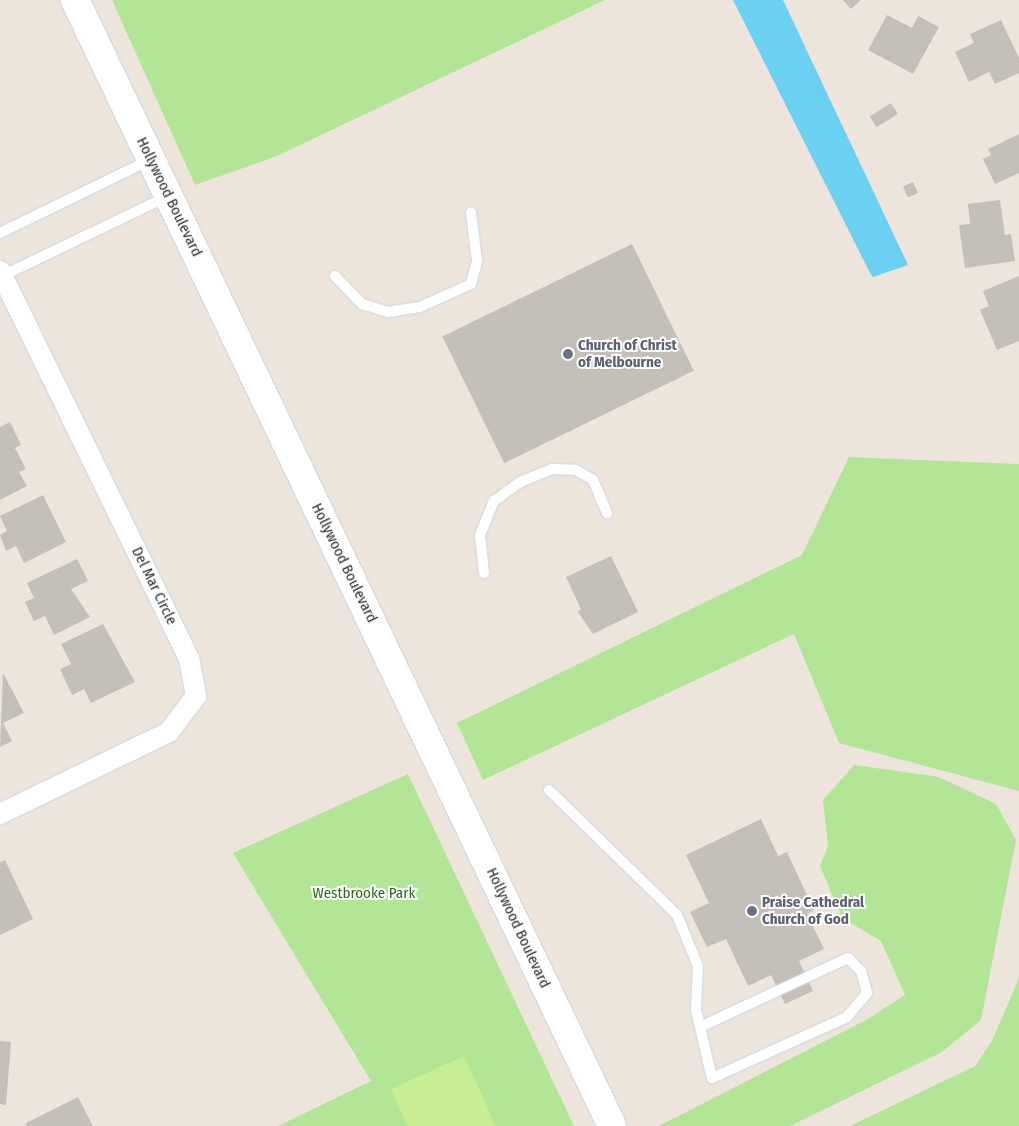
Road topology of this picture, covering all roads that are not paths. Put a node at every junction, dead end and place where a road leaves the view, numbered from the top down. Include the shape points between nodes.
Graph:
1 (75, 0) edge
2 (151, 160) junction
3 (169, 195) junction
4 (471, 212) dead end
5 (0, 233) edge
6 (1, 274) edge
7 (335, 276) dead end
8 (607, 512) dead end
9 (484, 573) dead end
10 (549, 790) dead end
11 (0, 814) edge
12 (700, 1026) junction
13 (612, 1126) edge

1 - 2 street, Hollywood Boulevard
2 - 3 street, Hollywood Boulevard
2 - 5 lane
3 - 6 lane
3 - 13 street, Hollywood Boulevard
4 - 7 lane via 477,261 471,284 420,307 388,312 362,304
6 - 11 street, Del Mar Circle via 189,659 196,696 169,732
8 - 9 lane via 593,480 576,470 552,469 520,482 494,501 480,535
10 - 12 lane via 677,914 698,966
12 - 12 lane via 848,958 861,971 867,993 847,1017 712,1078

